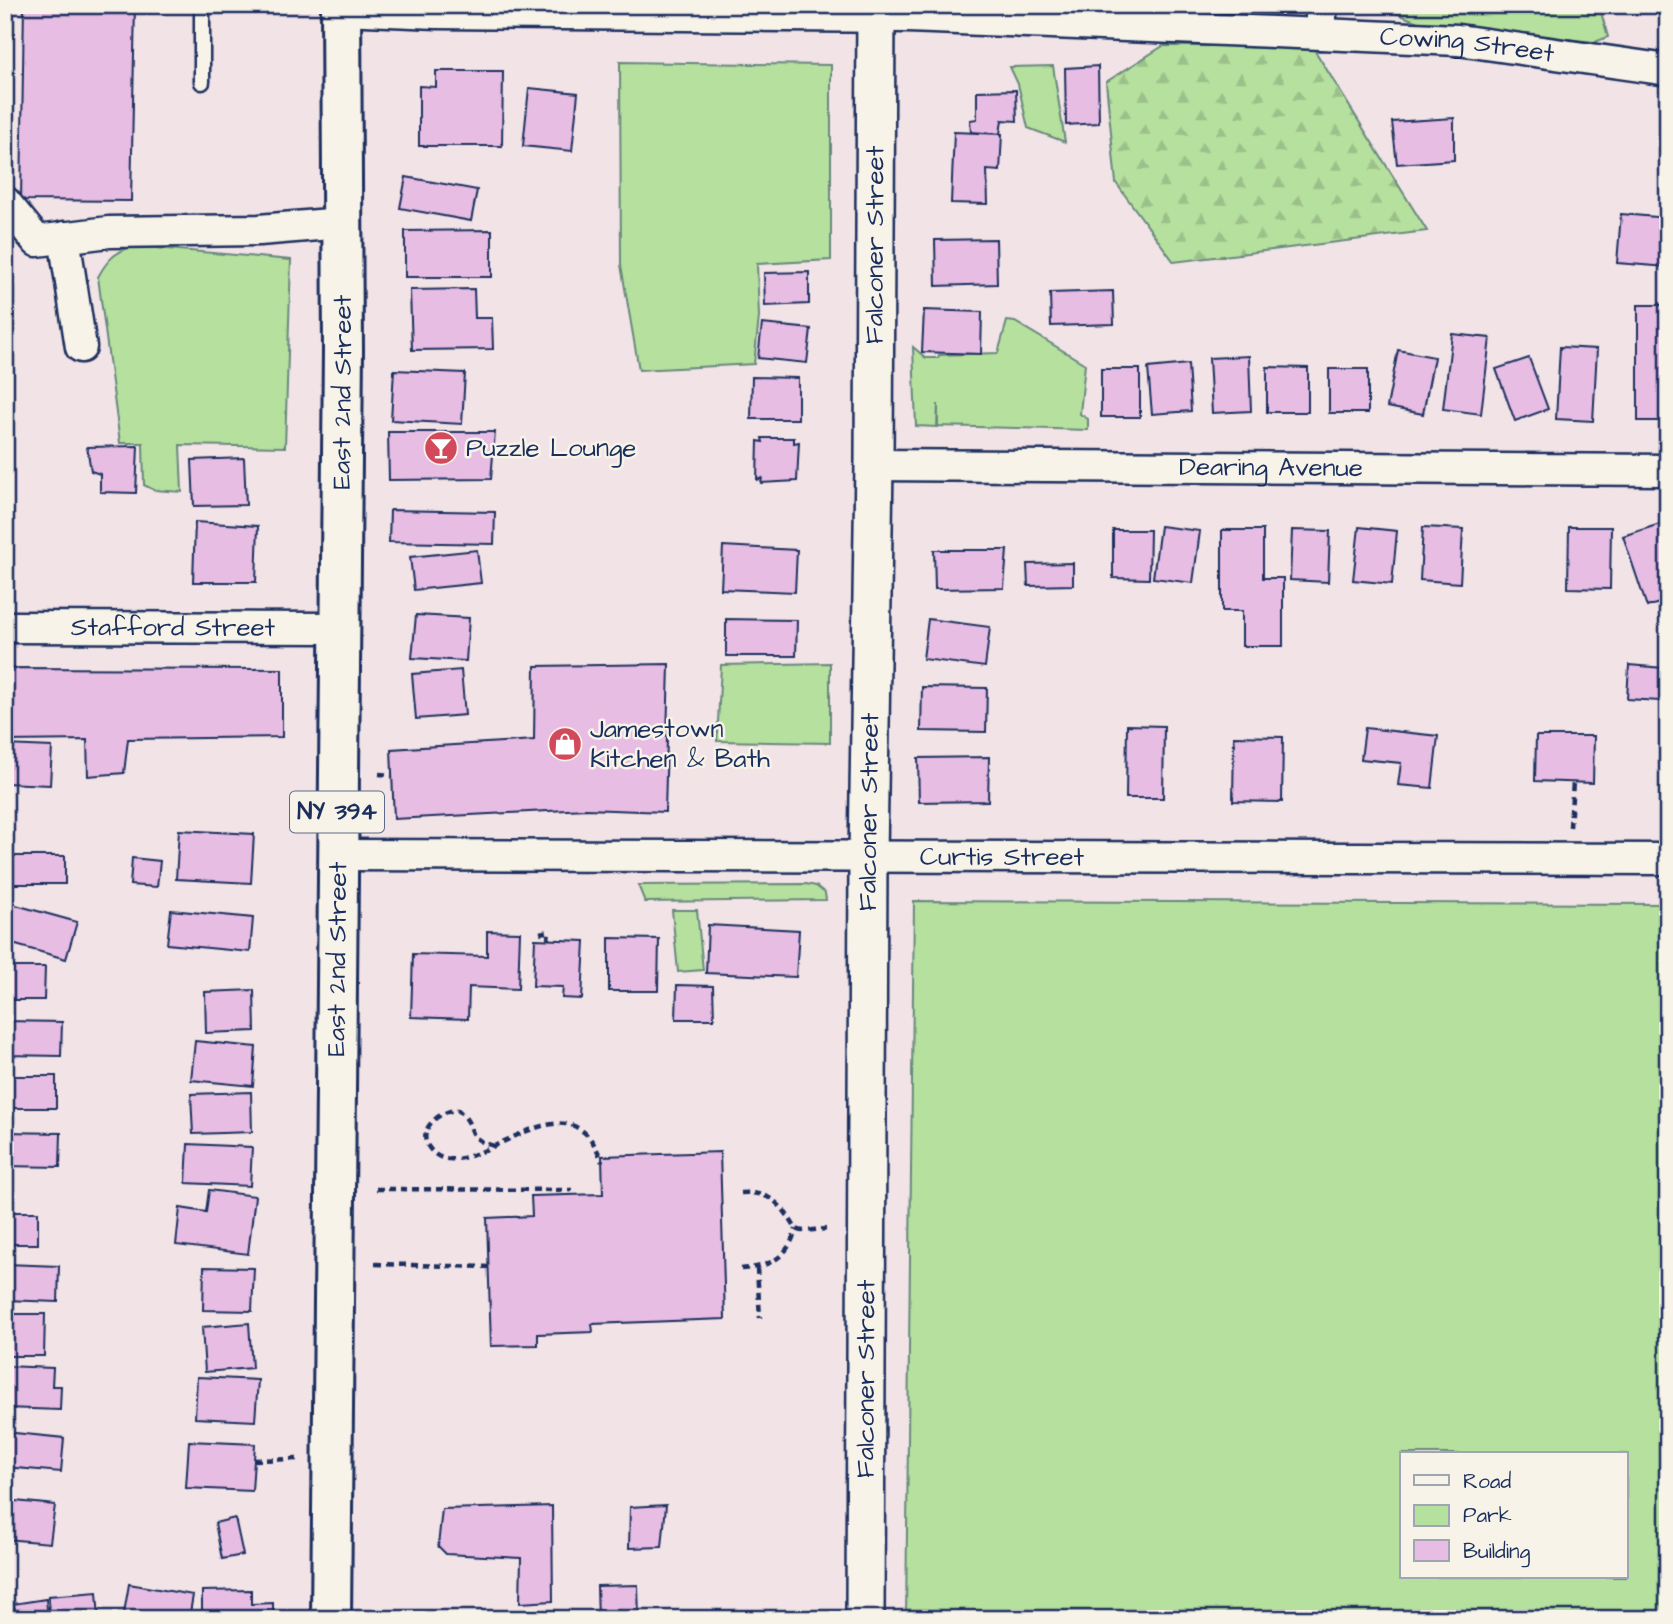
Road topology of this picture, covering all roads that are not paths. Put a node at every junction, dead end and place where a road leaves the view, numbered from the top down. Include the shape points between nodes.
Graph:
1 (202, 5) edge
2 (341, 7) edge
3 (876, 11) edge
4 (1321, 20) edge
5 (1668, 70) edge
6 (202, 82) dead end
7 (5, 202) edge
8 (342, 223) junction
9 (64, 237) junction
10 (81, 347) dead end
11 (874, 465) junction
12 (1668, 470) edge
13 (5, 626) edge
14 (339, 628) junction
15 (337, 855) junction
16 (869, 858) junction
17 (1668, 859) edge
18 (331, 1619) edge
19 (865, 1619) edge

1 - 6 lane
2 - 3 street, Cowing Street via 437,13
2 - 8 main road, East 2nd Street / NY 394
3 - 4 street, Cowing Street
3 - 11 street, Falconer Street
4 - 5 street, Cowing Street
7 - 9 street via 37,241
8 - 9 street
8 - 14 main road, East 2nd Street / NY 394
9 - 10 street
11 - 12 street, Dearing Avenue
11 - 16 street, Falconer Street
13 - 14 street, Stafford Street
14 - 15 main road, East 2nd Street / NY 394
15 - 16 street, Curtis Street
15 - 18 main road, East 2nd Street / NY 394
16 - 17 street, Curtis Street
16 - 19 street, Falconer Street

